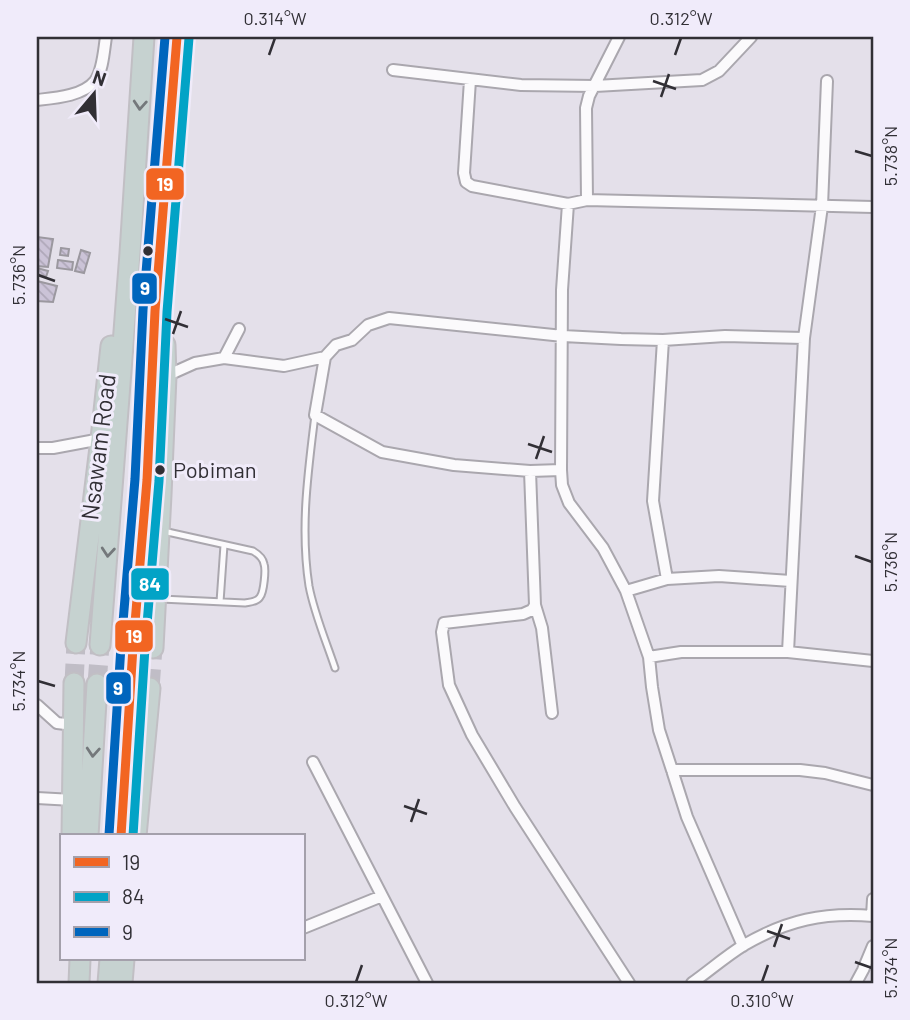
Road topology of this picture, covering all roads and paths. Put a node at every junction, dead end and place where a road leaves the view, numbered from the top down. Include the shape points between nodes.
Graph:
1 (106, 37) edge
2 (144, 37) edge
3 (177, 37) edge
4 (619, 37) edge
5 (751, 37) edge
6 (393, 70) dead end
7 (470, 80) junction
8 (828, 81) dead end
9 (595, 86) junction
10 (37, 100) edge
11 (587, 200) junction
12 (568, 204) junction
13 (822, 206) junction
14 (873, 208) edge
15 (163, 220) junction
16 (130, 253) junction
17 (239, 329) dead end
18 (562, 336) junction
19 (804, 338) junction
20 (663, 340) junction
21 (325, 357) junction
22 (224, 358) junction
23 (166, 376) junction
24 (315, 415) junction
25 (101, 439) junction
26 (37, 447) edge
27 (561, 470) junction
28 (530, 471) junction
29 (159, 531) junction
30 (224, 545) junction
31 (667, 579) junction
32 (791, 582) junction
33 (626, 591) junction
34 (156, 598) junction
35 (220, 602) junction
36 (535, 605) junction
37 (76, 643) tunnel mouth
38 (100, 645) tunnel mouth
39 (788, 652) junction
40 (649, 657) junction
41 (873, 661) edge
42 (335, 667) dead end
43 (74, 683) tunnel mouth
44 (97, 684) tunnel mouth
45 (37, 705) edge
46 (552, 713) dead end
47 (74, 725) junction
48 (313, 762) dead end
49 (672, 770) junction
50 (873, 785) edge
51 (37, 798) edge
52 (73, 800) junction
53 (72, 834) edge
54 (88, 834) edge
55 (121, 834) edge
56 (136, 834) edge
57 (382, 895) junction
58 (873, 900) edge
59 (873, 916) edge
60 (304, 928) edge
61 (743, 946) junction
62 (873, 946) edge
63 (69, 960) edge
64 (80, 960) edge
65 (110, 960) edge
66 (124, 960) edge
67 (68, 983) edge
68 (79, 983) edge
69 (108, 983) edge
70 (122, 983) edge
71 (427, 983) edge
72 (629, 983) edge
73 (692, 983) edge
74 (856, 983) edge

1 - 10 street via 96,80 83,91
2 -> 16 highway, Nsawam Road
3 - 15 highway, Nsawam Road
4 - 9 street
5 - 9 street via 719,71 702,80
6 - 7 street
7 - 9 street
7 - 12 street via 466,182
8 - 13 street
9 - 11 street via 586,108
11 - 12 street
11 - 13 street
12 - 18 street
13 - 14 street
13 - 19 street
15 - 23 highway, Nsawam Road
15 - 34 highway, Nsawam Road via 147,480 143,648
16 - 25 highway, Nsawam Road via 114,315
16 -> 38 highway, Nsawam Road
17 - 22 street
18 - 20 street
18 - 21 street via 389,318 368,325
18 - 27 street
19 - 20 street
19 - 32 street
20 - 31 street via 653,501
21 - 22 street via 284,366
21 - 24 street
22 - 23 street via 195,363
23 - 29 highway, Nsawam Road
24 - 28 street via 382,452 454,465
24 - 42 lane via 304,525 312,599
25 - 26 street
25 - 37 highway, Nsawam Road
27 - 28 street
27 - 33 street via 569,503 603,548
28 - 36 street
29 - 30 lane
29 - 34 highway, Nsawam Road
30 - 35 lane
30 - 35 lane via 253,551 265,567 260,598
31 - 32 street via 719,576
31 - 33 street
32 - 39 street
33 - 40 street
34 - 35 lane
36 - 46 street
36 - 72 street via 523,614 444,623 449,685 472,735 515,807
39 - 40 street via 681,652
39 - 41 street
40 - 49 street via 659,730
43 - 47 highway
44 -> 54 highway
45 - 47 street via 57,723
47 - 52 highway
48 - 57 street
49 - 50 street via 800,770
49 - 61 street via 687,817
51 - 52 street
52 - 53 highway
55 - 56 highway via 141,687
57 - 60 street
57 - 71 street
58 - 59 street
59 - 61 street via 802,919
61 - 73 street
62 - 74 street
63 - 67 highway
64 - 68 highway
65 - 69 highway
66 - 70 highway

